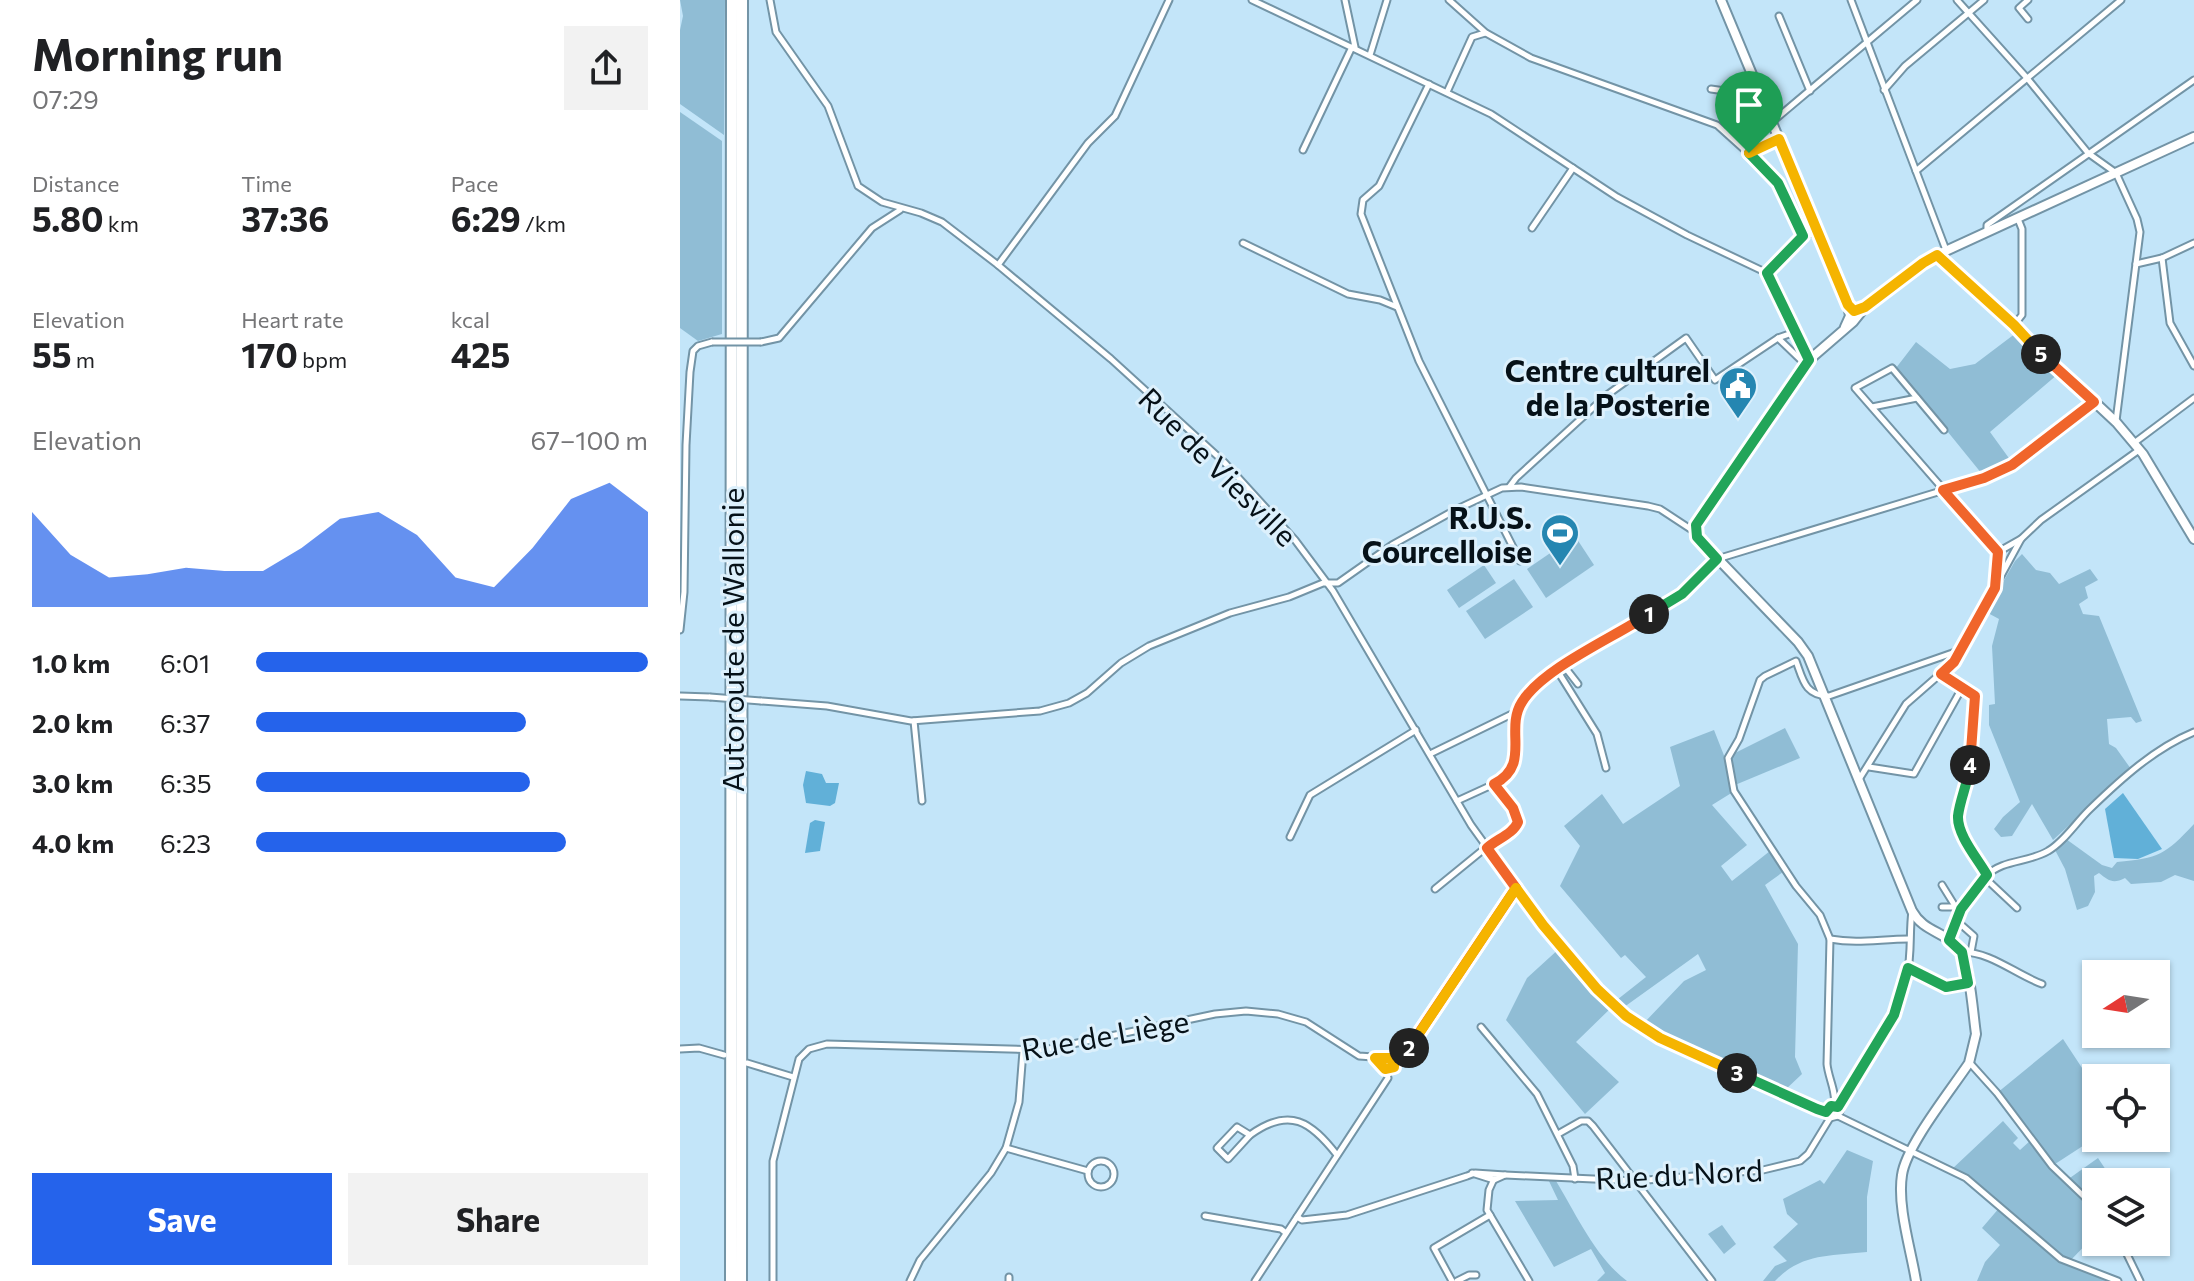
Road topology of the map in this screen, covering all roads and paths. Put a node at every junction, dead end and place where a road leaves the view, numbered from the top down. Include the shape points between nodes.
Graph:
1 (732, 0) edge
2 (742, 0) edge
3 (770, 0) edge
4 (1169, 0) edge
5 (1252, 0) edge
6 (1345, 0) edge
7 (1387, 0) edge
8 (1449, 0) edge
9 (1721, 0) edge
10 (1851, 0) edge
11 (1917, 0) edge
12 (1957, 0) edge
13 (1984, 0) edge
14 (2028, 0) edge
15 (2121, 0) edge
16 (1967, 14) junction
17 (1779, 16) dead end
18 (2028, 19) dead end
19 (1472, 20) junction
20 (1486, 33) junction
21 (1472, 37) junction
22 (1867, 42) junction
23 (1354, 48) junction
24 (1370, 55) junction
25 (2027, 78) junction
26 (2194, 80) edge
27 (1429, 84) junction
28 (1711, 89) dead end
29 (1884, 90) junction
30 (1810, 91) junction
31 (1447, 92) junction
32 (1772, 122) junction
33 (1727, 133) junction
34 (2194, 137) edge
35 (1779, 139) junction
36 (1303, 150) dead end
37 (1749, 153) junction
38 (2088, 153) junction
39 (1573, 168) junction
40 (1916, 171) junction
41 (2116, 173) junction
42 (900, 209) junction
43 (2018, 219) junction
44 (1532, 228) dead end
45 (1818, 231) junction
46 (1987, 232) junction
47 (1803, 236) junction
48 (1243, 243) dead end
49 (2194, 243) edge
50 (1942, 253) junction
51 (2162, 258) junction
52 (2136, 264) junction
53 (998, 265) junction
54 (1767, 273) junction
55 (1397, 307) junction
56 (1853, 313) junction
57 (2014, 325) junction
58 (1795, 332) junction
59 (1778, 338) junction
60 (1807, 362) junction
61 (2194, 366) edge
62 (1918, 398) junction
63 (2194, 398) edge
64 (2117, 399) junction
65 (2094, 402) junction
66 (1872, 407) junction
67 (2103, 412) junction
68 (2116, 422) junction
69 (1944, 430) dead end
70 (2136, 446) junction
71 (1510, 486) junction
72 (1943, 490) junction
73 (1486, 496) junction
74 (1695, 532) junction
75 (2194, 537) edge
76 (2021, 539) junction
77 (1998, 552) junction
78 (1717, 559) junction
79 (1520, 561) dead end
80 (1328, 584) junction
81 (1995, 588) junction
82 (680, 630) edge
83 (1961, 650) junction
84 (1564, 666) junction
85 (1557, 670) junction
86 (1941, 674) junction
87 (1578, 684) dead end
88 (1962, 688) junction
89 (680, 696) edge
90 (1824, 696) junction
91 (1517, 711) junction
92 (914, 721) junction
93 (1416, 730) junction
94 (2194, 732) edge
95 (1430, 754) junction
96 (1869, 767) junction
97 (1606, 768) dead end
98 (1858, 781) junction
99 (1494, 784) junction
100 (922, 801) dead end
101 (1457, 801) junction
102 (1290, 837) dead end
103 (1487, 848) junction
104 (1986, 876) junction
105 (1942, 885) dead end
106 (1516, 888) junction
107 (1435, 889) dead end
108 (1942, 907) dead end
109 (1959, 908) junction
110 (2017, 908) dead end
111 (1912, 911) junction
112 (1957, 921) junction
113 (1830, 939) junction
114 (1909, 939) junction
115 (1949, 940) junction
116 (1966, 952) junction
117 (1908, 968) junction
118 (1968, 983) junction
119 (2042, 984) dead end
120 (1481, 1027) dead end
121 (680, 1049) edge
122 (1023, 1051) junction
123 (724, 1055) dead end
124 (1394, 1062) junction
125 (747, 1063) dead end
126 (1969, 1063) junction
127 (1386, 1064) junction
128 (793, 1077) junction
129 (1836, 1106) junction
130 (1826, 1112) junction
131 (1838, 1116) junction
132 (1830, 1118) junction
133 (1558, 1134) junction
134 (1250, 1135) junction
135 (1006, 1148) junction
136 (1911, 1150) junction
137 (1337, 1155) junction
138 (1088, 1171) junction
139 (1487, 1174) junction
140 (1505, 1175) junction
141 (1575, 1179) junction
142 (1494, 1180) junction
143 (1636, 1181) junction
144 (1489, 1190) junction
145 (2082, 1195) edge
146 (1490, 1215) junction
147 (1205, 1216) dead end
148 (1297, 1217) junction
149 (1286, 1233) junction
150 (2128, 1256) edge
151 (1476, 1275) dead end
152 (731, 1281) edge
153 (741, 1281) edge
154 (773, 1281) edge
155 (910, 1281) edge
156 (1255, 1281) edge
157 (1455, 1281) edge
158 (1529, 1281) edge
159 (1712, 1281) edge
160 (1916, 1281) edge
161 (2118, 1281) edge
162 (2140, 1281) edge

1 - 152 highway, Autoroute de Wallonie
2 - 153 highway, Autoroute de Wallonie
3 - 42 street, Rue de Viesville via 776,32 828,106 858,186
4 - 53 street via 1115,116 1088,143
5 - 23 street
6 - 23 street
7 - 24 street
8 - 19 street
9 - 32 main road
10 - 22 street
11 - 22 street
12 - 16 street
13 - 16 street
14 - 18 street via 2019,8
15 - 25 street
16 - 25 street
16 - 29 street
17 - 30 street
19 - 20 street
19 - 21 street
20 - 21 street
20 - 33 street via 1551,67
21 - 31 street
22 - 29 street
22 - 30 street
23 - 24 street
23 - 36 street
24 - 27 street
25 - 38 street
25 - 40 street
26 - 38 street
27 - 31 street
27 - 55 street via 1379,186 1360,208
28 - 33 street via 1725,91 1731,113
29 - 40 street
30 - 32 street
31 - 39 street
32 - 35 main road
33 - 37 street
34 - 41 main road
35 - 37 street
35 - 45 main road
37 - 47 street via 1778,183
38 - 41 street
38 - 46 street via 1987,225
39 - 44 street
39 - 54 street via 1659,220
40 - 50 street
41 - 43 main road
41 - 52 street via 2140,232
42 - 53 street, Rue de Viesville via 942,222
42 - 82 street, bridge via 872,228 779,338 712,342 698,346 691,359
43 - 46 main road
43 - 57 street via 2022,315
45 - 47 street
45 - 56 main road
46 - 50 main road
47 - 54 street
48 - 55 street via 1348,294
49 - 51 street
50 - 56 main road
50 - 57 main road
51 - 52 street
51 - 61 street via 2170,323
52 - 64 street
53 - 80 street, Rue de Viesville via 1224,462
54 - 58 street
55 - 73 street
56 - 60 main road
57 - 65 main road
58 - 59 street
58 - 60 street
59 - 60 street
59 - 71 street via 1715,380 1686,338 1607,395
60 - 74 main road
62 - 66 street
62 - 66 street via 1892,368 1855,388
62 - 69 street
63 - 70 street
64 - 67 street
64 - 68 street
65 - 67 main road
65 - 72 street via 2012,465
66 - 72 street
67 - 68 main road
68 - 70 main road
70 - 75 main road
70 - 76 street
71 - 73 street
71 - 74 street via 1649,506
72 - 77 street
72 - 78 street
73 - 79 street
73 - 80 street
74 - 78 main road
76 - 77 street
76 - 81 street
77 - 81 street
78 - 84 street via 1682,594
78 - 90 main road via 1798,642
80 - 92 street via 1230,613 1149,646 1087,693 1058,707
80 - 93 street, Rue de Viesville
81 - 83 street
83 - 86 street
83 - 90 street
84 - 85 street
84 - 87 street
85 - 91 street via 1532,689
85 - 97 street via 1597,734
86 - 88 street
86 - 96 street via 1906,704
88 - 96 street via 1914,774
88 - 104 street via 1975,696 1969,781 1958,819
89 - 92 street, bridge via 827,706
90 - 98 main road
90 - 113 street via 1808,691 1796,661 1765,676 1728,758 1728,772 1734,791 1820,915
91 - 95 street
91 - 99 street via 1511,771
92 - 100 street
93 - 95 street, Rue de Viesville
93 - 102 street via 1310,795
94 - 104 street via 2136,769 2049,851 2007,863
95 - 101 street, Rue de Viesville
96 - 98 street
98 - 111 main road
99 - 101 street
99 - 103 street via 1518,822
101 - 103 street, Rue de Viesville
103 - 106 street, Rue de Viesville
103 - 107 street
104 - 109 street
104 - 110 street
105 - 109 street
106 - 124 street via 1408,1050
106 - 130 street, Rue de Viesville via 1597,989 1635,1023
108 - 109 street
109 - 112 street
111 - 114 street
111 - 115 main road via 1918,922
112 - 115 street
112 - 116 street via 1974,936
113 - 114 street via 1855,944
113 - 129 street via 1827,1064
114 - 117 street
115 - 116 main road
116 - 118 main road
116 - 119 street via 1993,959
117 - 118 street via 1946,987
117 - 129 street via 1894,1015
118 - 126 main road via 1976,1034
120 - 133 street via 1537,1094
121 - 123 street
122 - 127 street, Rue de Liège via 1246,1011 1306,1022 1359,1056
122 - 128 street, Rue de Liège via 827,1044 809,1049
122 - 135 street via 1019,1102
124 - 127 street, Rue de Liège
124 - 127 street via 1394,1067
125 - 128 street
126 - 136 main road
126 - 145 street via 2052,1166
127 - 137 street via 1388,1078
128 - 154 street via 773,1161
129 - 130 street
129 - 131 street
130 - 132 street
131 - 132 street
131 - 136 street
132 - 143 street, Rue du Nord via 1800,1161 1742,1173
133 - 141 street
133 - 143 street via 1588,1121
134 - 134 street via 1237,1127 1217,1148 1228,1159
134 - 137 street via 1282,1121 1300,1120
135 - 138 street
135 - 155 street via 920,1260
136 - 160 main road via 1902,1174 1902,1197
136 - 161 street via 1966,1178 2061,1259
137 - 148 street
138 - 138 street via 1089,1180 1099,1187 1114,1179 1106,1161 1095,1162
139 - 140 street, Rue du Nord
139 - 142 street, Rue du Nord
139 - 144 street
139 - 148 street, Rue du Nord via 1472,1173 1347,1215
140 - 141 street, Rue du Nord
140 - 142 street, Rue du Nord
141 - 143 street, Rue du Nord
142 - 144 street
143 - 159 street
144 - 146 street
146 - 157 street via 1434,1248
146 - 158 street
147 - 149 street
148 - 149 street
149 - 156 street
150 - 162 street
151 - 157 street

